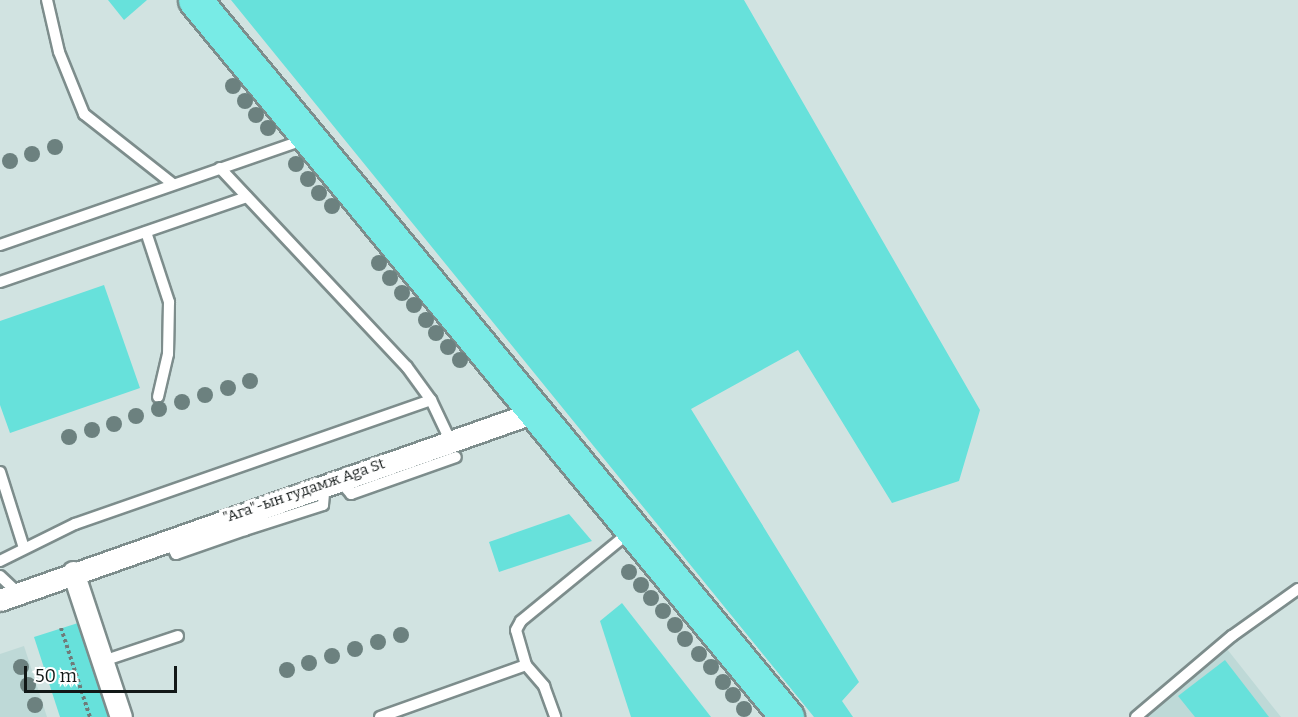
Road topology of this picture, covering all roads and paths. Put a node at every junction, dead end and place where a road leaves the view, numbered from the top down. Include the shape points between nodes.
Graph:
1 (47, 0) edge
2 (195, 0) edge
3 (310, 138) junction
4 (220, 168) junction
5 (173, 184) junction
6 (247, 197) junction
7 (147, 232) junction
8 (0, 245) edge
9 (0, 282) edge
10 (158, 397) dead end
11 (431, 400) junction
12 (535, 412) junction
13 (453, 449) junction
14 (0, 472) edge
15 (634, 529) junction
16 (24, 548) junction
17 (0, 561) edge
18 (73, 572) junction
19 (0, 576) edge
20 (1298, 589) edge
21 (9, 596) edge
22 (61, 628) dead end
23 (178, 636) dead end
24 (103, 661) junction
25 (526, 665) junction
26 (90, 717) edge
27 (121, 717) edge
28 (380, 717) edge
29 (555, 717) edge
30 (787, 717) edge
31 (1136, 717) edge

1 - 5 lane via 59,52 84,114
2 - 3 highway
3 - 4 lane
3 - 12 highway
4 - 5 lane
4 - 6 lane
5 - 8 lane
6 - 7 lane
6 - 11 lane via 407,367
7 - 9 lane
7 - 10 lane via 169,302 168,354
11 - 13 lane
11 - 16 lane via 75,524
12 - 13 street, "Ага"-ын гудамж Aga St
12 - 15 highway
13 - 18 street, "Ага"-ын гудамж Aga St via 331,482 242,522 168,539
14 - 16 lane
15 - 25 lane via 521,621 516,630
15 - 30 highway
16 - 17 lane
18 - 21 street, "Ага"-ын гудамж Aga St
18 - 24 street
19 - 21 lane
20 - 31 lane via 1232,636
22 - 26 path
23 - 24 lane
24 - 27 street
25 - 28 lane
25 - 29 lane via 544,686

